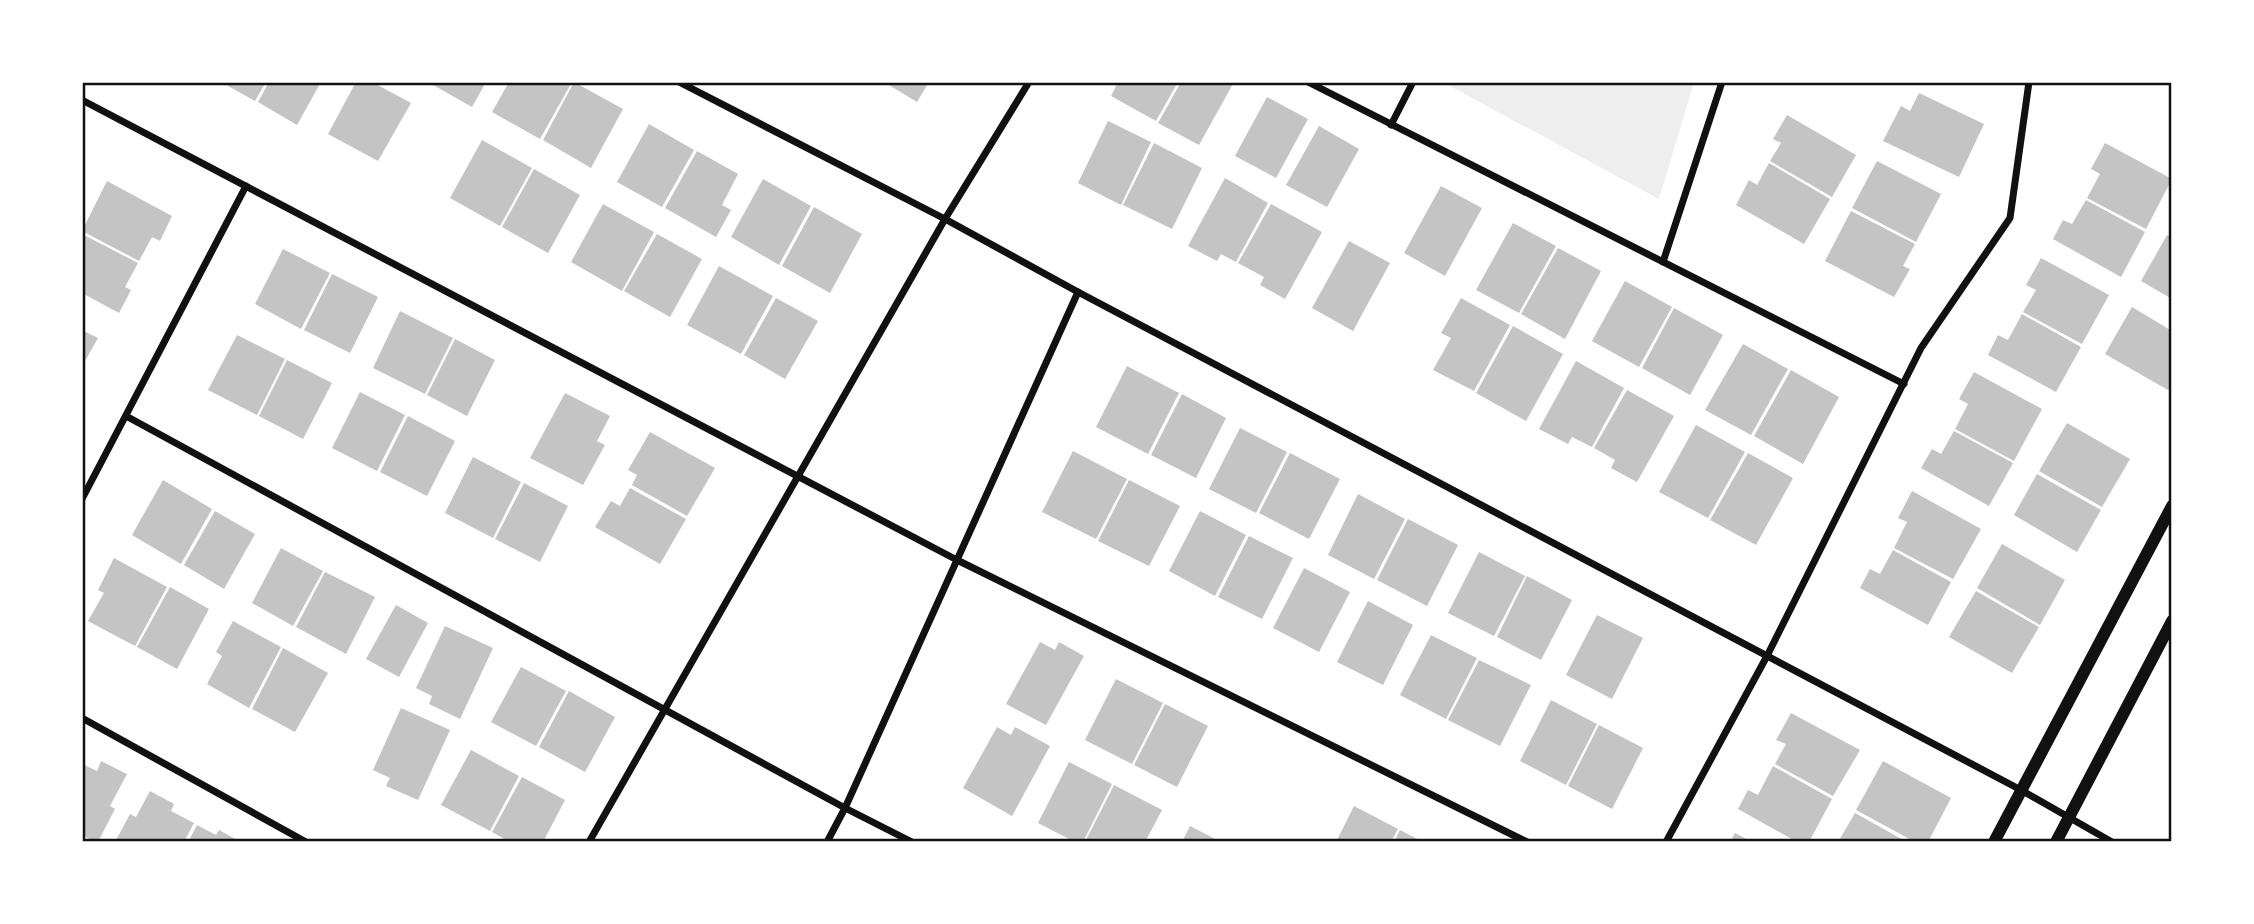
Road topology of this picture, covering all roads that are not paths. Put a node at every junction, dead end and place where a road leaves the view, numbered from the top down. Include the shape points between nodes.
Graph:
1 (679, 82) edge
2 (1028, 82) edge
3 (1308, 82) edge
4 (1413, 82) edge
5 (1722, 82) edge
6 (2029, 82) edge
7 (82, 100) edge
8 (1391, 124) junction
9 (246, 186) junction
10 (945, 219) junction
11 (1663, 262) junction
12 (1078, 292) junction
13 (1904, 384) junction
14 (126, 416) junction
15 (798, 476) junction
16 (82, 499) edge
17 (2172, 506) edge
18 (957, 560) junction
19 (2172, 621) edge
20 (1767, 656) junction
21 (665, 710) junction
22 (82, 718) edge
23 (2021, 790) junction
24 (845, 808) junction
25 (2068, 818) junction
26 (306, 842) edge
27 (589, 842) edge
28 (827, 842) edge
29 (912, 842) edge
30 (1527, 842) edge
31 (1666, 842) edge
32 (1994, 842) edge
33 (2056, 842) edge
34 (2112, 842) edge

1 - 10 street
2 - 10 street
3 - 8 street
4 - 8 street
5 - 11 street
6 - 13 street via 2010,218 1921,348
7 - 9 street
8 - 11 street
9 - 14 street
9 - 15 street
10 - 12 street
10 - 15 street
11 - 13 street
12 - 18 street
12 - 20 street
13 - 20 street
14 - 16 street
14 - 21 street
15 - 18 street
15 - 21 street
17 - 23 street
18 - 24 street
18 - 30 street
19 - 25 street
20 - 23 street
20 - 31 street
21 - 24 street
21 - 27 street
22 - 26 street
23 - 25 street
23 - 32 street
24 - 28 street
24 - 29 street
25 - 33 street
25 - 34 street

